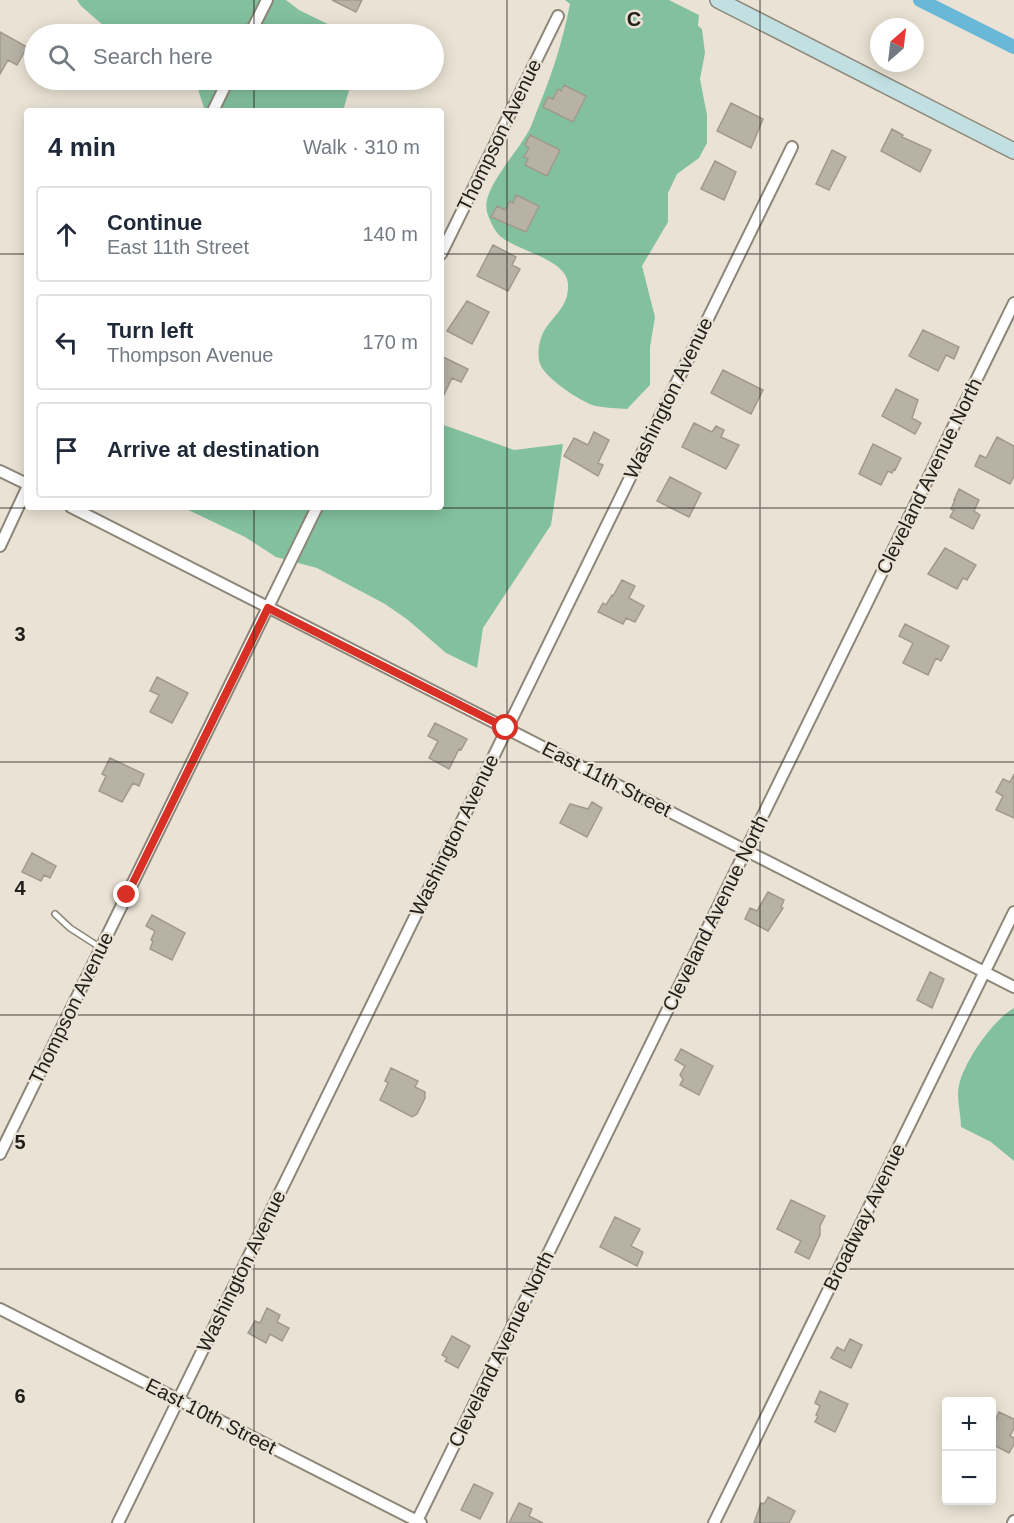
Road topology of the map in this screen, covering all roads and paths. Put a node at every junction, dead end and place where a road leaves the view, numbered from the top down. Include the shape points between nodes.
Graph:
1 (267, 0) edge
2 (718, 0) edge
3 (558, 16) dead end
4 (255, 24) edge
5 (223, 90) edge
6 (214, 108) edge
7 (792, 147) dead end
8 (1014, 151) edge
9 (444, 248) edge
10 (1014, 303) edge
11 (0, 471) edge
12 (24, 484) edge
13 (24, 493) edge
14 (77, 510) edge
15 (316, 510) edge
16 (0, 546) edge
17 (268, 608) junction
18 (506, 728) junction
19 (746, 850) junction
20 (1014, 912) edge
21 (55, 914) dead end
22 (101, 948) junction
23 (985, 972) junction
24 (1014, 987) edge
25 (0, 1154) edge
26 (0, 1309) edge
27 (178, 1399) junction
28 (418, 1522) edge
29 (118, 1523) edge
30 (714, 1523) edge

1 - 4 street
2 - 8 street
3 - 9 street, Thompson Avenue
5 - 6 street
7 - 18 street, Washington Avenue
10 - 19 street, Cleveland Avenue North
11 - 12 street
13 - 16 street
14 - 17 street, East 11th Street
15 - 17 street, Thompson Avenue
17 - 18 street, East 11th Street
17 - 22 street, Thompson Avenue
18 - 19 street, East 11th Street
18 - 27 street, Washington Avenue
19 - 23 street, East 11th Street
19 - 28 street, Cleveland Avenue North
20 - 23 street, Broadway Avenue
21 - 22 lane
22 - 25 street, Thompson Avenue
23 - 24 street, East 11th Street
23 - 30 street, Broadway Avenue
26 - 27 street, East 10th Street
27 - 28 street, East 10th Street
27 - 29 street, Washington Avenue

